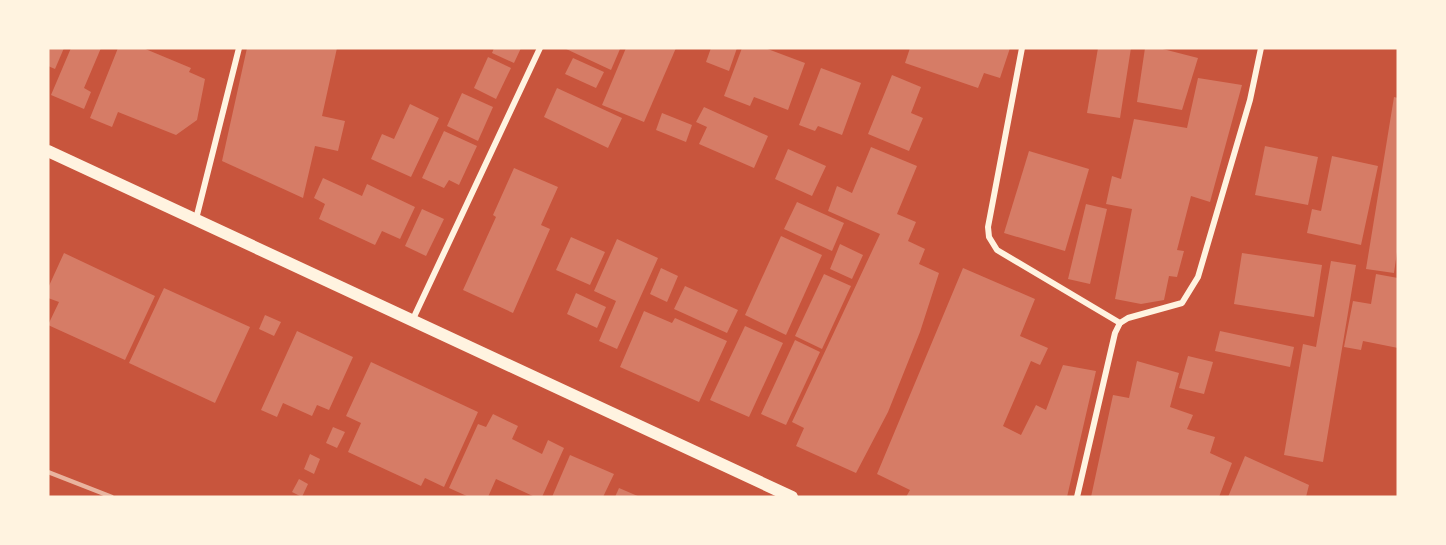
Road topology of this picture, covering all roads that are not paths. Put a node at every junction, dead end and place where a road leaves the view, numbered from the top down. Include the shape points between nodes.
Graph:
1 (239, 48) edge
2 (540, 48) edge
3 (1022, 48) edge
4 (1261, 48) edge
5 (48, 151) edge
6 (196, 219) junction
7 (413, 319) junction
8 (1120, 323) junction
9 (792, 497) edge
10 (1077, 497) edge

1 - 6 street
2 - 7 street
3 - 8 street via 989,237 997,250
4 - 8 street via 1250,100 1191,292 1182,303
5 - 6 main road
6 - 7 main road
7 - 9 main road
8 - 10 street via 1110,346

